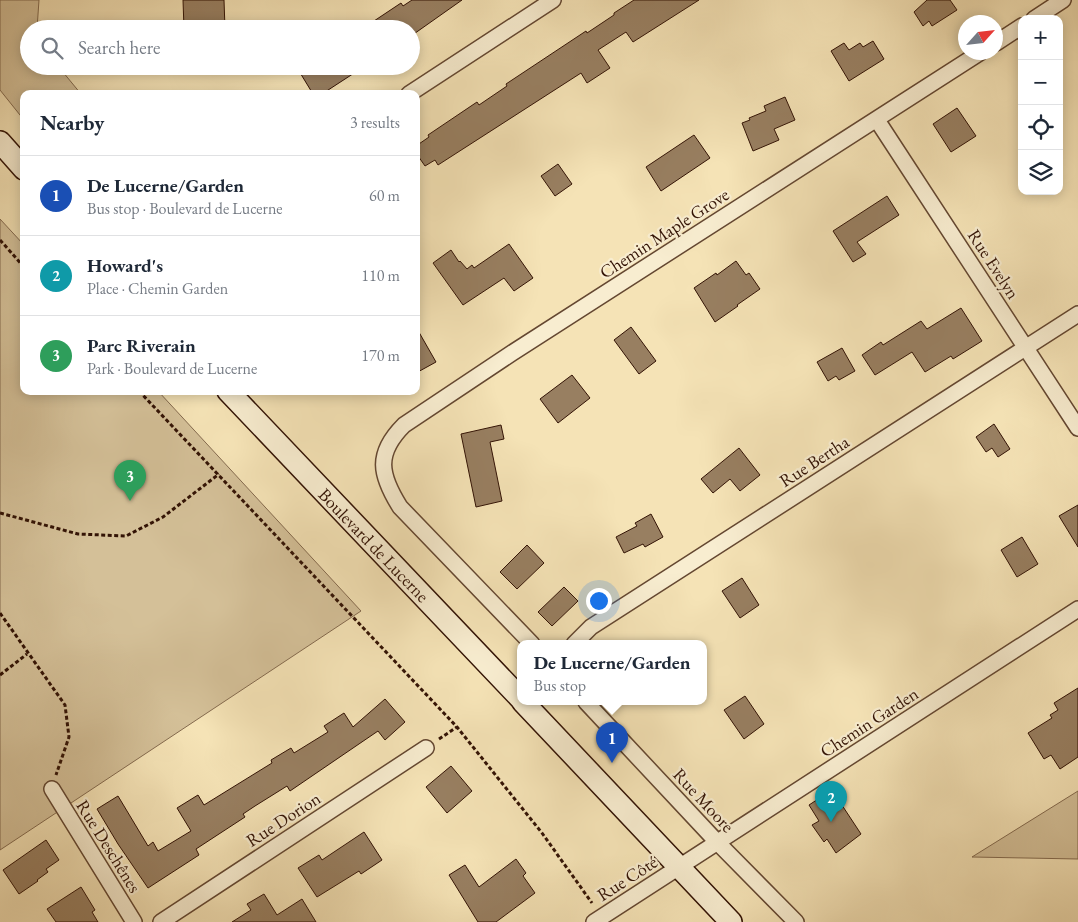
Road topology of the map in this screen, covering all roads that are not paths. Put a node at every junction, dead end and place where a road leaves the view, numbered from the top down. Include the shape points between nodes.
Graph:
1 (553, 0) edge
2 (1063, 0) edge
3 (1040, 15) edge
4 (1018, 29) edge
5 (1003, 38) edge
6 (969, 60) edge
7 (415, 90) edge
8 (877, 120) junction
9 (0, 142) edge
10 (20, 164) edge
11 (1078, 314) edge
12 (1026, 347) junction
13 (232, 395) edge
14 (1078, 428) edge
15 (1078, 610) edge
16 (528, 640) edge
17 (578, 640) edge
18 (517, 695) edge
19 (527, 705) edge
20 (589, 705) edge
21 (426, 748) road end
22 (52, 789) road end
23 (717, 842) junction
24 (680, 866) junction
25 (598, 919) edge
26 (134, 922) edge
27 (161, 922) edge
28 (731, 922) edge
29 (796, 922) edge

1 - 7 street
2 - 3 street
4 - 5 street
6 - 8 street, Chemin Maple Grove
8 - 12 street, Rue Evelyn
8 - 16 street, Chemin Maple Grove via 512,353 404,425 393,436 383,461 384,473 389,490 400,507
9 - 10 main road
11 - 12 street, Rue Bertha
12 - 14 street, Rue Evelyn
12 - 17 street, Rue Bertha via 591,627
13 - 18 main road, Boulevard de Lucerne
15 - 23 street, Chemin Garden
19 - 24 main road, Boulevard de Lucerne
20 - 23 street, Rue Moore
21 - 27 street, Rue Dorion
22 - 26 street, Rue Deschênes
23 - 24 street, Chemin Garden
23 - 29 street, Rue Moore
24 - 25 street, Rue Côté
24 - 28 main road, Boulevard de Lucerne

